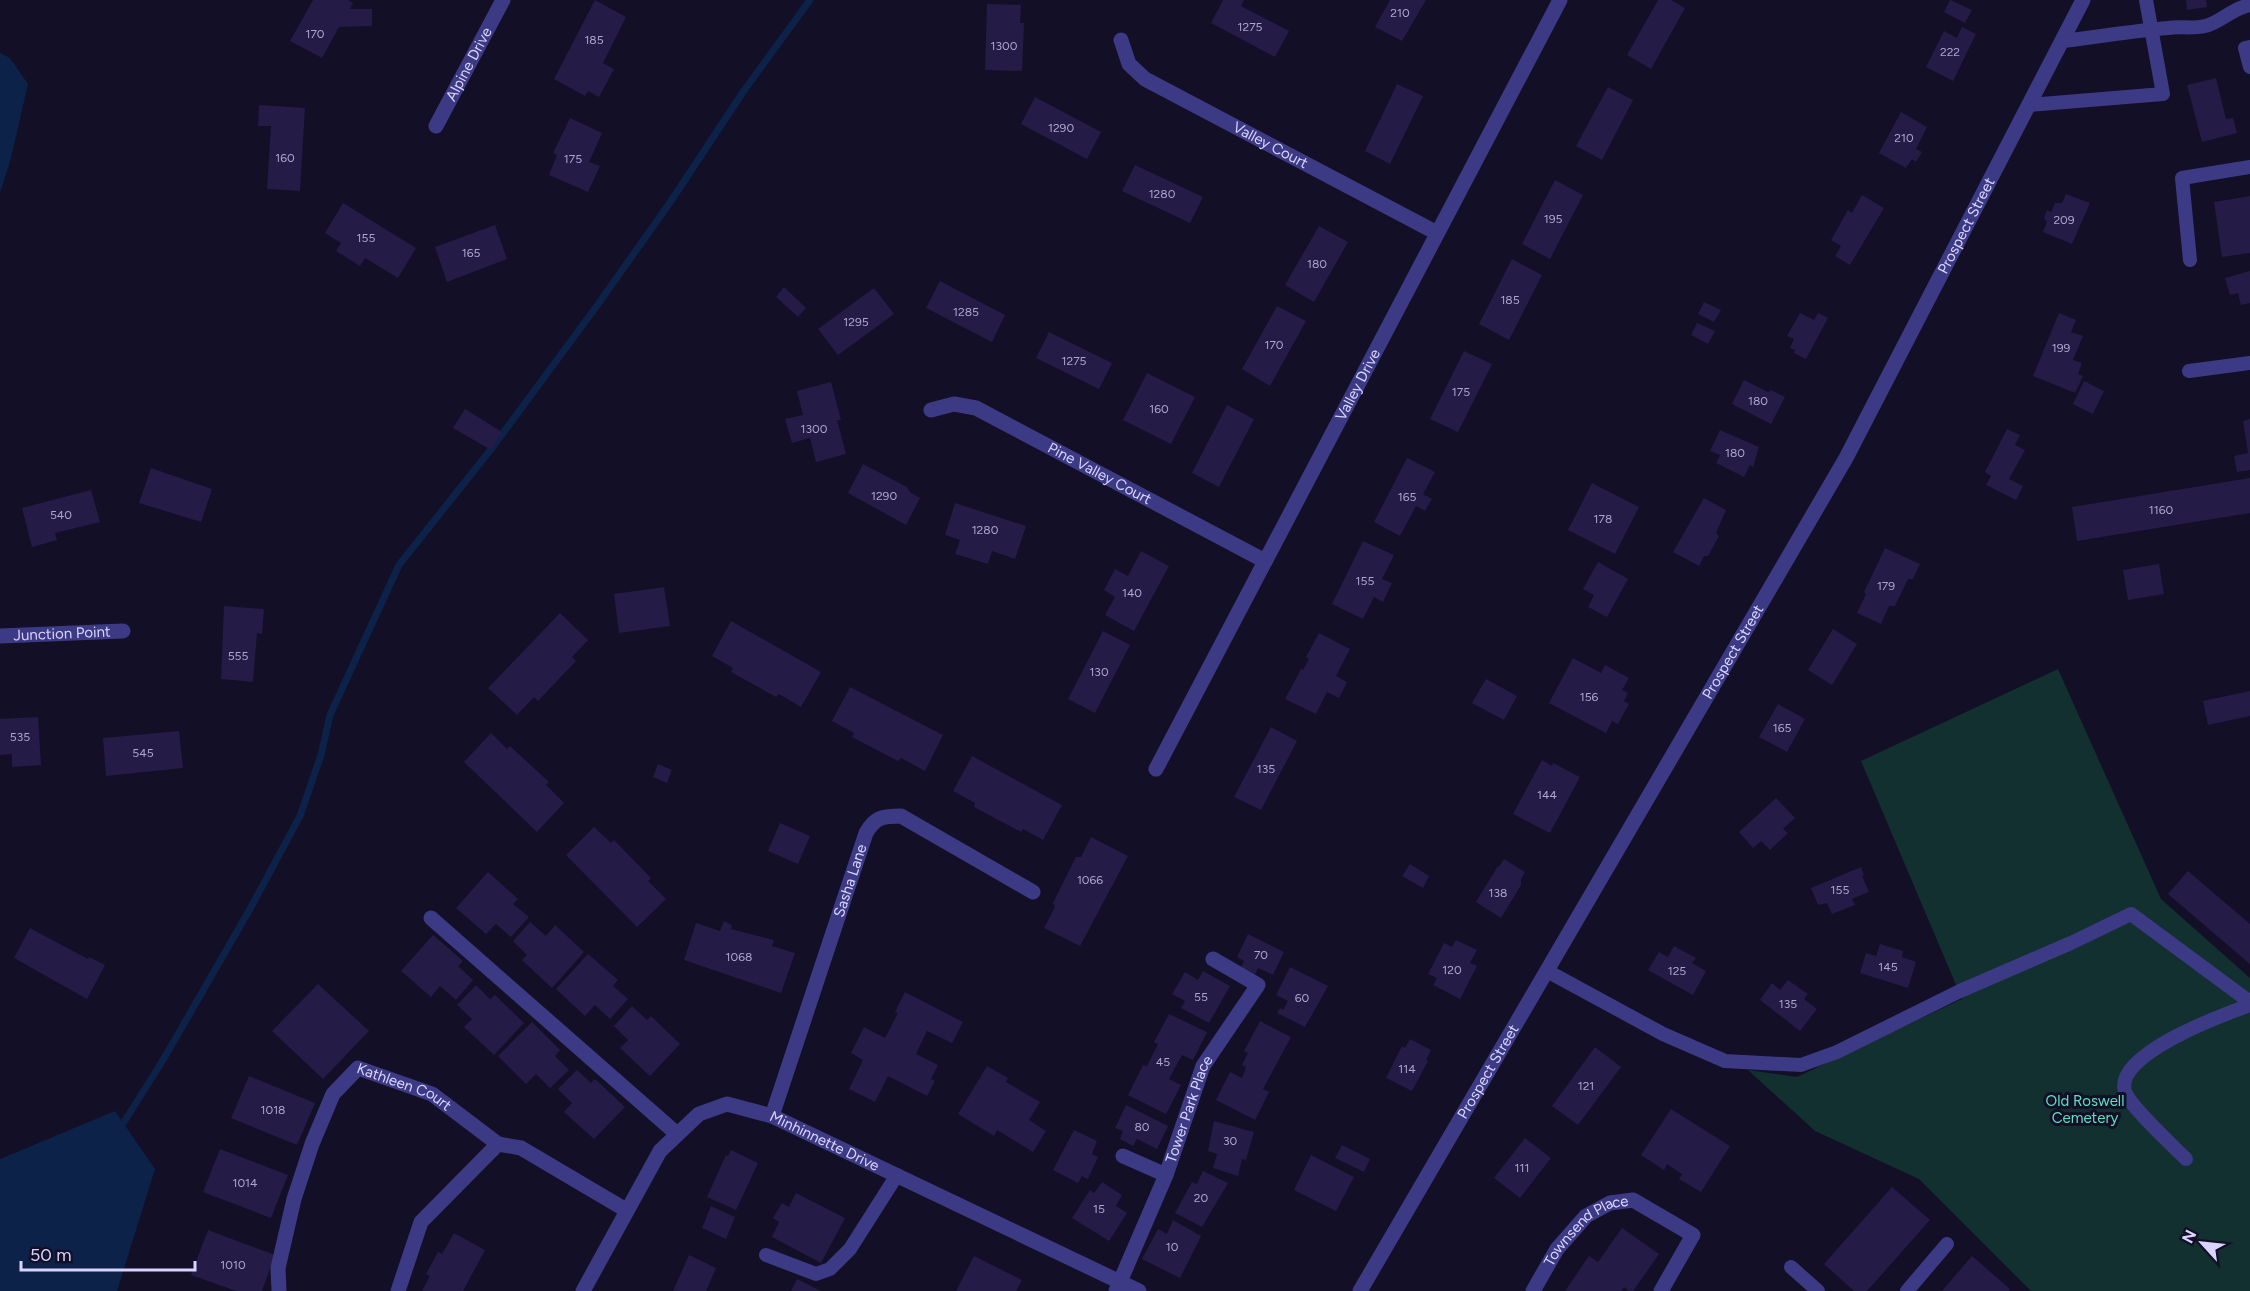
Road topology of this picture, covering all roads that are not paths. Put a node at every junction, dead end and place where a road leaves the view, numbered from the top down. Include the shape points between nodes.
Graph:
1 (503, 0) edge
2 (1560, 0) edge
3 (2084, 0) edge
4 (2146, 0) edge
5 (2250, 4) edge
6 (2151, 29) junction
7 (1121, 40) dead end
8 (2062, 41) junction
9 (2250, 47) edge
10 (2250, 67) edge
11 (2029, 105) junction
12 (436, 126) dead end
13 (2250, 167) edge
14 (1437, 233) junction
15 (2190, 260) dead end
16 (2250, 363) edge
17 (2189, 371) dead end
18 (931, 410) dead end
19 (1265, 561) junction
20 (123, 631) dead end
21 (0, 636) edge
22 (1156, 769) dead end
23 (1033, 892) dead end
24 (432, 918) dead end
25 (1213, 959) dead end
26 (1547, 971) junction
27 (2250, 1004) edge
28 (772, 1116) junction
29 (678, 1134) junction
30 (498, 1144) junction
31 (1123, 1156) dead end
32 (2186, 1159) dead end
33 (897, 1175) junction
34 (1166, 1175) junction
35 (626, 1210) junction
36 (1947, 1244) dead end
37 (766, 1255) dead end
38 (1791, 1267) dead end
39 (1119, 1286) edge
40 (279, 1291) edge
41 (398, 1291) edge
42 (583, 1291) edge
43 (1139, 1291) edge
44 (1360, 1291) edge
45 (1533, 1291) edge
46 (1661, 1291) edge
47 (1818, 1291) edge
48 (1907, 1291) edge

1 - 12 street, Alpine Drive
2 - 14 street, Valley Drive
3 - 8 street, Prospect Street
4 - 6 lane
5 - 6 lane via 2208,26
6 - 8 lane
6 - 11 lane via 2163,94
7 - 14 street, Valley Court via 1129,64 1145,79
8 - 11 street, Prospect Street
9 - 10 lane via 2245,48
11 - 26 street, Prospect Street via 1846,459
13 - 15 lane via 2182,178
14 - 19 street, Valley Drive
16 - 17 lane
18 - 19 street, Pine Valley Court via 954,404 976,408
19 - 22 street, Valley Drive
20 - 21 street, Junction Point
23 - 28 street, Sasha Lane via 901,816 882,816 872,822
24 - 29 street
25 - 34 street, Tower Park Place via 1258,985 1203,1066
26 - 27 lane via 1663,1034 1725,1061 1801,1065 1837,1052 2131,914
26 - 44 street, Prospect Street
27 - 32 lane via 2141,1057 2124,1082 2125,1093
28 - 29 street, Minhinnette Drive via 727,1104 699,1114
28 - 33 street, Minhinnette Drive
29 - 35 street, Minhinnette Drive via 660,1151
30 - 35 street via 521,1148
30 - 40 street, Kathleen Court via 432,1094 358,1068 333,1094 312,1144 278,1268
30 - 41 street via 421,1222
31 - 34 street
33 - 37 lane via 850,1249 830,1269 816,1274
33 - 39 street, Minhinnette Drive
34 - 39 street, Tower Park Place
35 - 42 street, Minhinnette Drive
36 - 48 lane
38 - 47 lane
39 - 43 street, Minhinnette Drive
45 - 46 street, Townsend Place via 1557,1249 1586,1216 1610,1203 1633,1200 1693,1235

